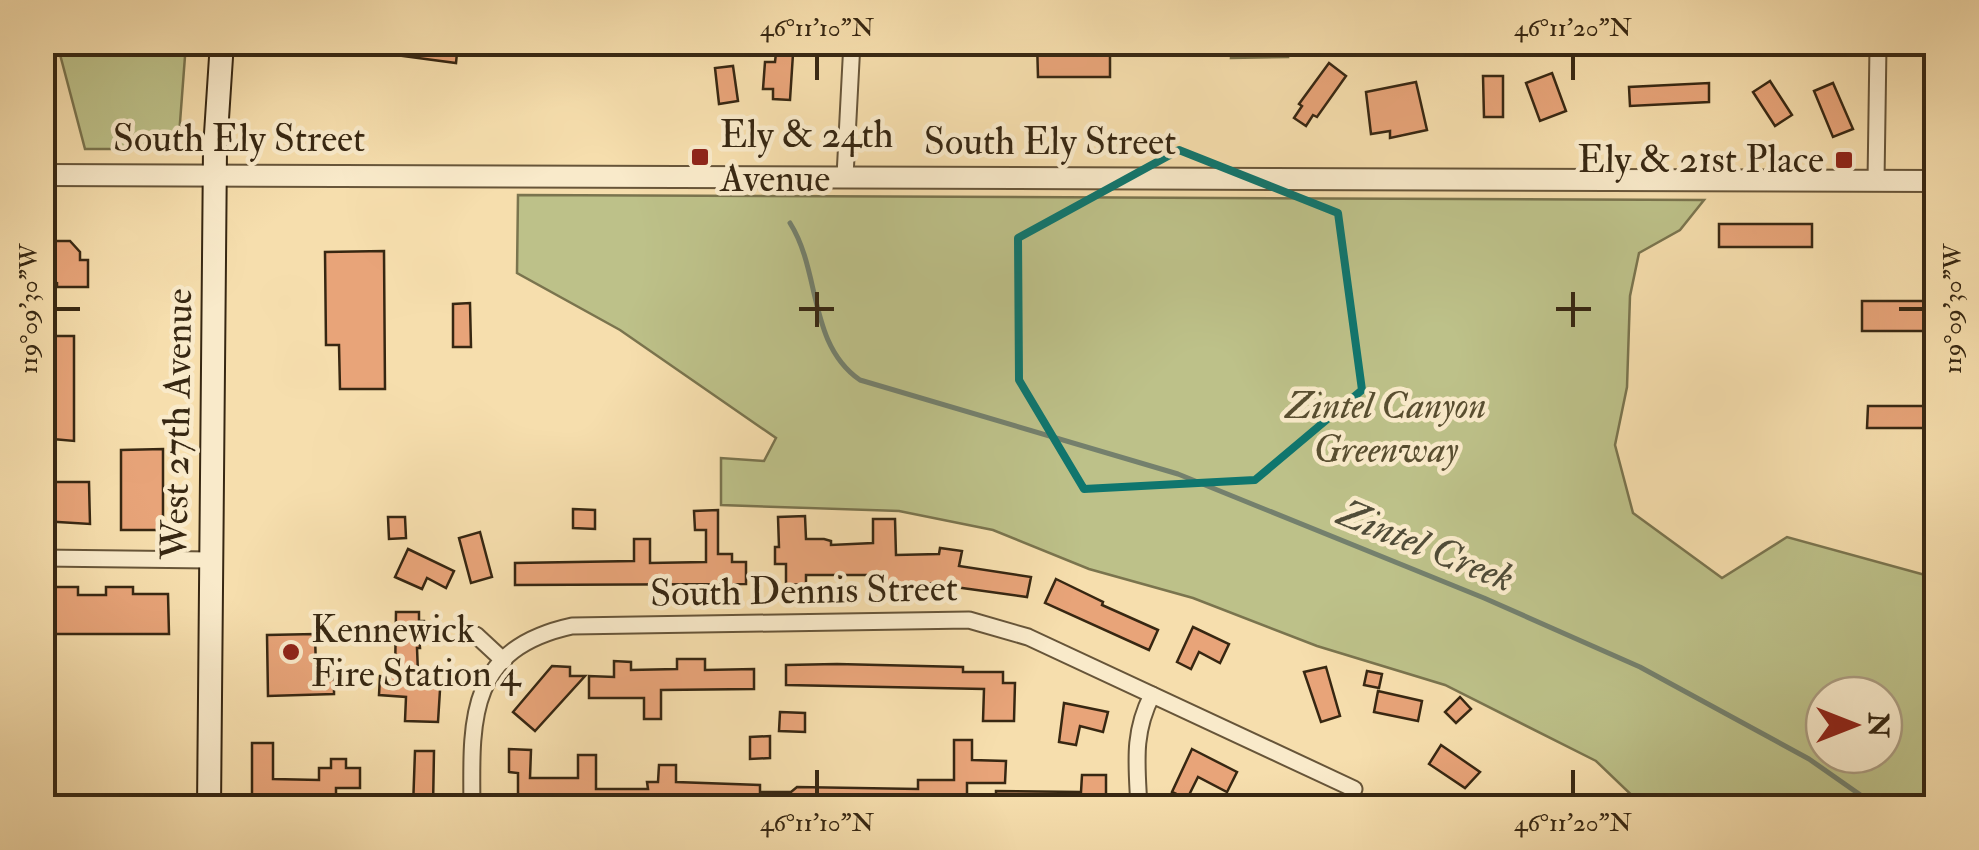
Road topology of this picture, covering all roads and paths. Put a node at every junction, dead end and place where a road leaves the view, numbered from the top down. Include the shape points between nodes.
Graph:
1 (222, 42) edge
2 (852, 42) edge
3 (1384, 42) edge
4 (1878, 46) junction
5 (1936, 46) edge
6 (215, 174) junction
7 (42, 175) edge
8 (845, 176) junction
9 (1876, 181) junction
10 (1936, 182) edge
11 (42, 558) edge
12 (210, 560) junction
13 (476, 634) dead end
14 (504, 661) junction
15 (1152, 696) junction
16 (1354, 789) dead end
17 (209, 808) edge
18 (472, 808) edge
19 (1138, 808) edge

1 - 6 main road, West 27th Avenue
2 - 8 street
3 - 4 street
4 - 5 street
4 - 9 street
6 - 7 street, South Ely Street
6 - 8 street, South Ely Street
6 - 12 main road, West 27th Avenue
8 - 9 street, South Ely Street
9 - 10 street, South Ely Street
11 - 12 street
12 - 17 main road, West 27th Avenue
13 - 14 street
14 - 15 street, South Dennis Street via 528,640 572,626 969,620 1028,637
14 - 18 street, South Dennis Street via 478,702 472,726
15 - 16 street, South Dennis Street
15 - 19 street via 1136,742

